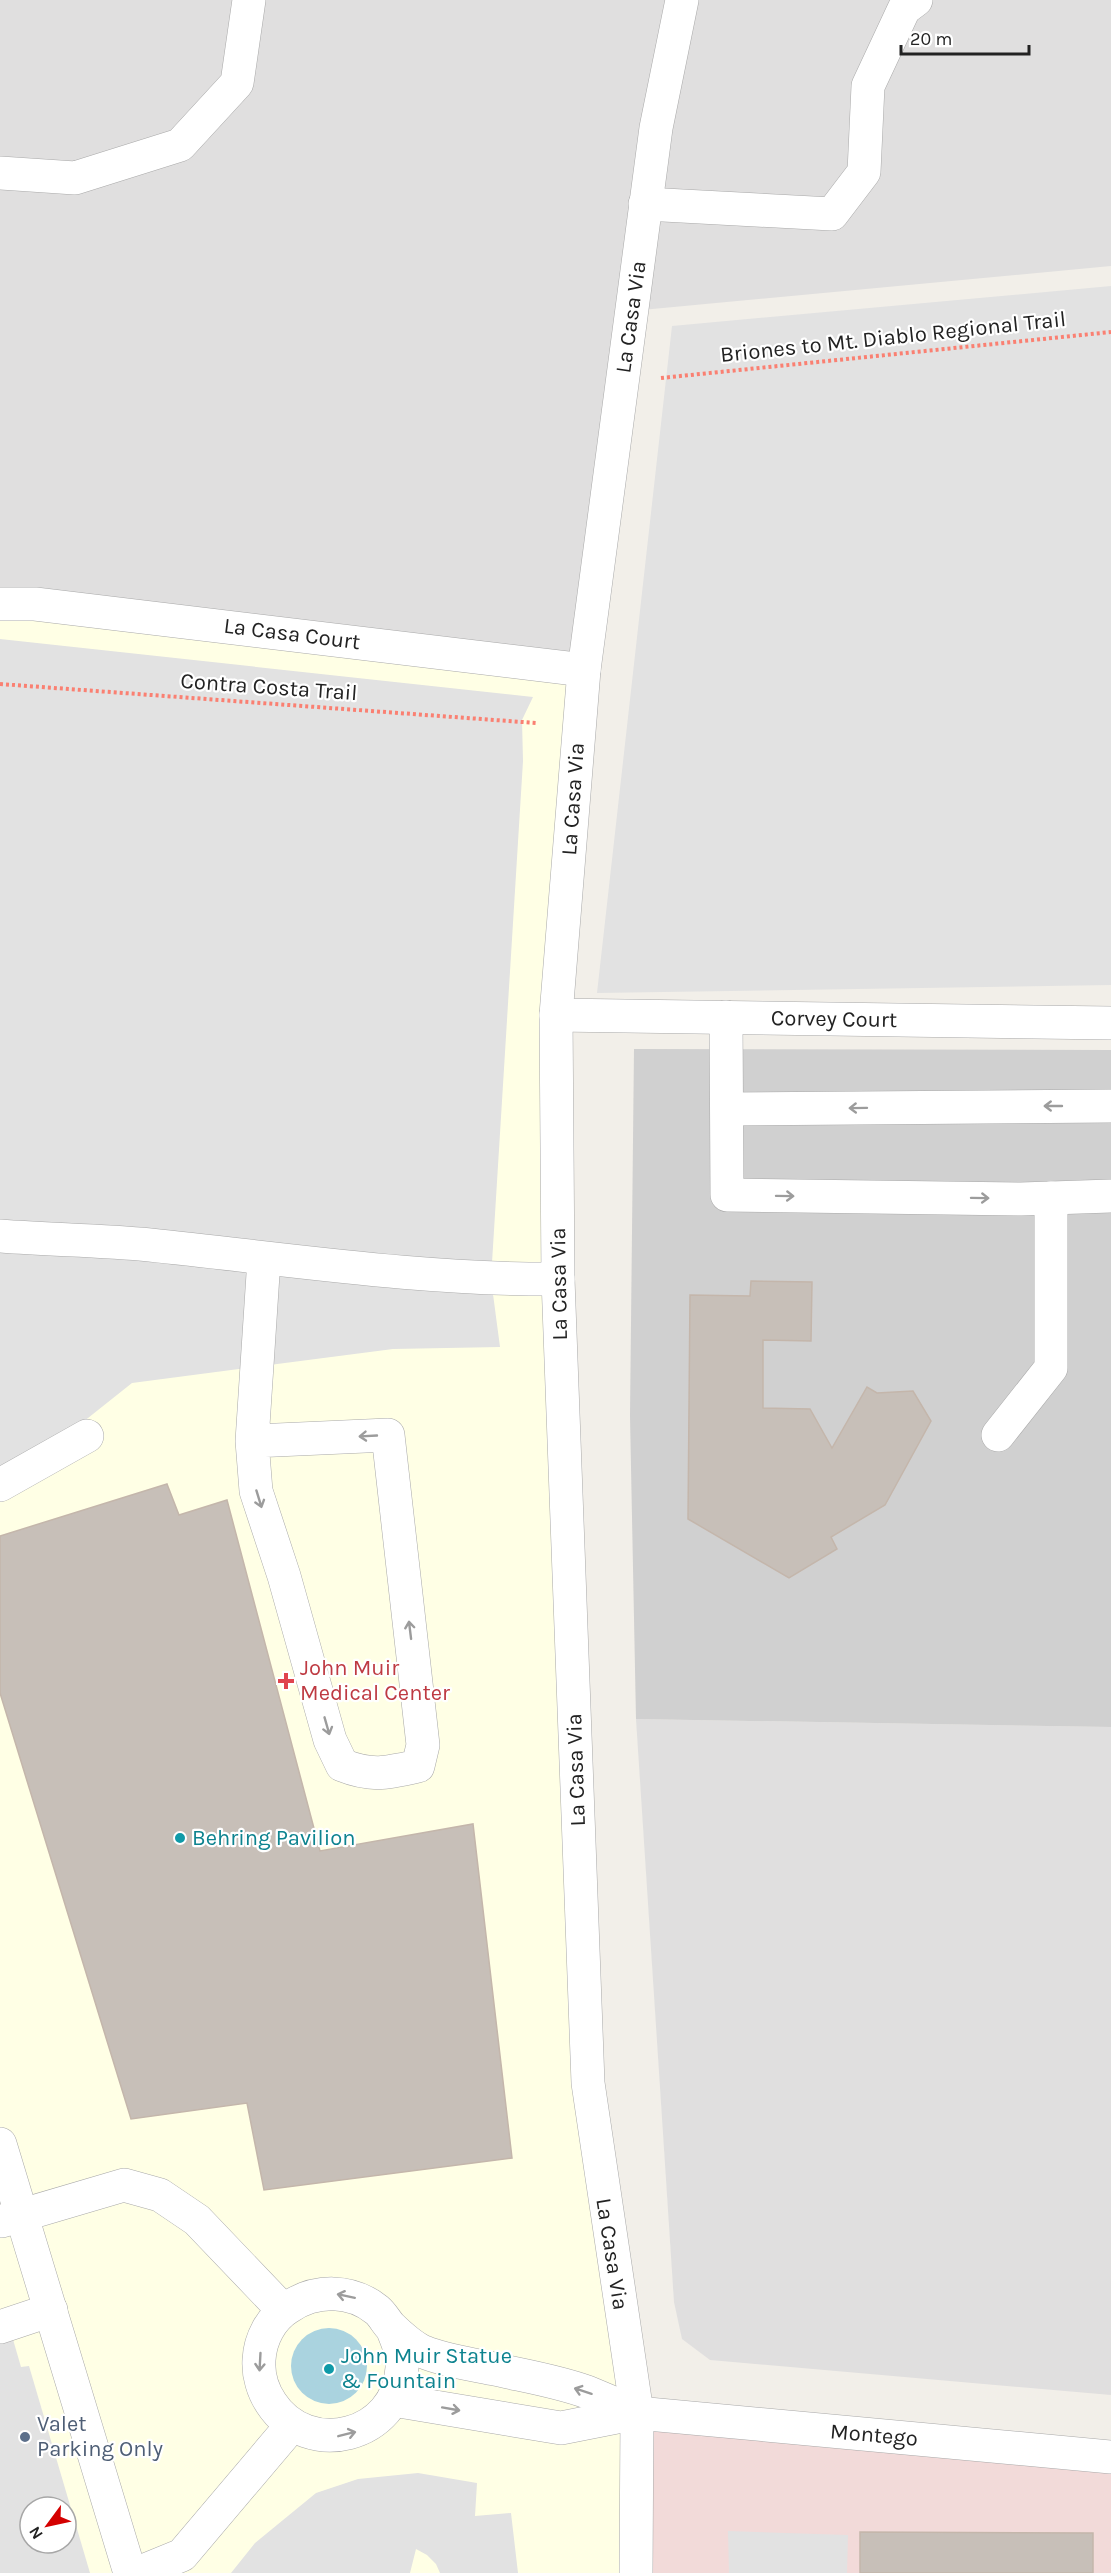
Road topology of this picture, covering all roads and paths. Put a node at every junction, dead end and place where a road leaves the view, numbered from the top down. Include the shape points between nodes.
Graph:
1 (249, 0) edge
2 (682, 0) edge
3 (916, 0) edge
4 (0, 173) edge
5 (645, 204) junction
6 (1111, 332) edge
7 (679, 376) dead end
8 (0, 604) edge
9 (584, 670) junction
10 (0, 684) edge
11 (536, 723) dead end
12 (556, 1015) junction
13 (726, 1017) junction
14 (1111, 1023) edge
15 (1111, 1106) edge
16 (728, 1109) junction
17 (1111, 1196) edge
18 (1051, 1198) junction
19 (0, 1236) edge
20 (264, 1259) junction
21 (558, 1279) junction
22 (998, 1435) dead end
23 (87, 1436) dead end
24 (252, 1441) junction
25 (0, 1485) edge
26 (0, 2144) edge
27 (11, 2218) edge
28 (51, 2310) junction
29 (283, 2310) junction
30 (0, 2327) edge
31 (392, 2328) junction
32 (393, 2400) junction
33 (637, 2413) junction
34 (292, 2425) junction
35 (1111, 2457) edge
36 (130, 2573) edge
37 (138, 2573) edge
38 (636, 2573) edge

1 - 4 street via 237,83 180,144 75,178
2 - 5 street, La Casa Via
3 - 5 street via 904,9 868,86 864,172 832,214
5 - 9 street, La Casa Via
6 - 7 path, Briones to Mt. Diablo Regional Trail
8 - 9 street, La Casa Court via 35,604
9 - 12 street, La Casa Via
10 - 11 path, Contra Costa Trail
12 - 13 street, Corvey Court
12 - 21 street, La Casa Via
13 - 14 street, Corvey Court
13 - 16 street
15 -> 16 street
16 -> 18 street via 727,1195
17 - 18 street
18 - 22 street via 1051,1368
19 - 20 street via 149,1245
20 - 21 street via 406,1274
20 - 24 street
21 - 33 street, La Casa Via via 589,2105
23 - 25 street
24 -> 24 street via 256,1491 330,1740 342,1765 363,1773 418,1766 423,1744 388,1435
26 - 27 street
27 - 28 street
27 - 29 street via 124,2185 160,2196 197,2220
28 - 30 street
28 - 36 street
31 -> 29 street via 378,2311 345,2294 313,2295
29 -> 34 street via 266,2331 259,2373 276,2412
31 - 32 street via 401,2351 402,2367
33 -> 31 street via 577,2389 423,2352
32 -> 33 street via 561,2428
34 -> 32 street via 308,2433 332,2437 349,2434 379,2418
33 - 35 street, Montego
33 - 38 street, La Casa Via
34 - 37 street via 182,2555

